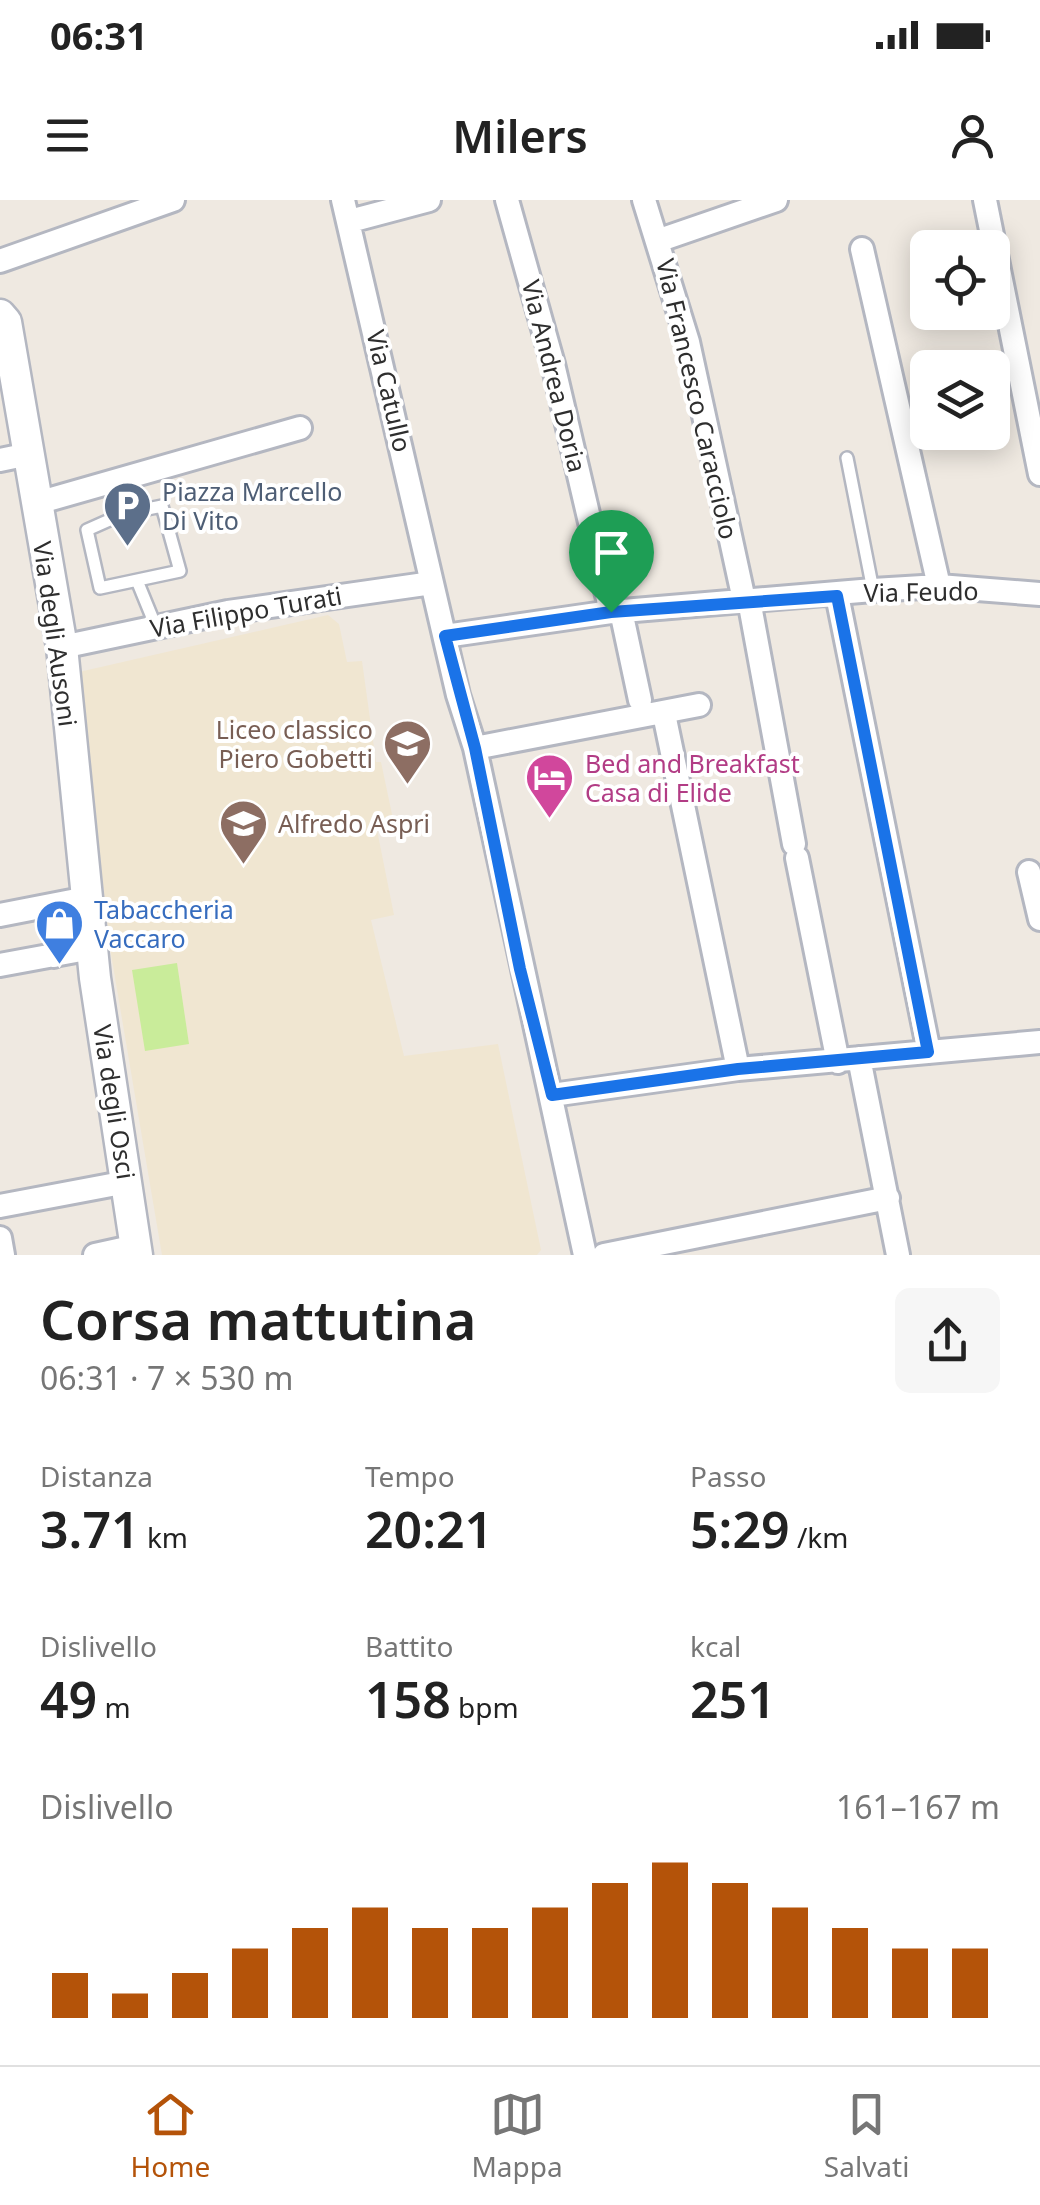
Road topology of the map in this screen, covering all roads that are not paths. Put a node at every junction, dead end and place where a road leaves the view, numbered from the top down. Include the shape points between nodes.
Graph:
1 (173, 200) edge
2 (429, 200) edge
3 (507, 200) edge
4 (644, 200) edge
5 (776, 200) edge
6 (985, 200) edge
7 (115, 210) edge
8 (346, 211) edge
9 (660, 240) junction
10 (862, 249) dead end
11 (0, 261) edge
12 (3, 319) edge
13 (300, 428) dead end
14 (14, 457) edge
15 (847, 458) dead end
16 (1040, 474) edge
17 (116, 479) junction
18 (36, 503) junction
19 (123, 514) junction
20 (432, 583) junction
21 (138, 584) junction
22 (939, 586) junction
23 (873, 590) junction
24 (1040, 594) edge
25 (837, 596) junction
26 (746, 600) junction
27 (616, 612) junction
28 (156, 627) junction
29 (445, 636) junction
30 (62, 647) junction
31 (640, 700) dead end
32 (698, 705) dead end
33 (664, 714) junction
34 (475, 748) junction
35 (1028, 872) dead end
36 (87, 898) junction
37 (44, 907) junction
38 (0, 915) edge
39 (1040, 919) edge
40 (92, 948) junction
41 (54, 956) junction
42 (0, 965) edge
43 (1040, 1042) edge
44 (928, 1052) junction
45 (849, 1060) junction
46 (738, 1069) junction
47 (552, 1095) junction
48 (127, 1182) junction
49 (888, 1198) junction
50 (0, 1206) edge
51 (0, 1238) edge
52 (137, 1250) edge
53 (3, 1255) edge
54 (95, 1255) edge
55 (585, 1255) edge
56 (604, 1255) edge
57 (898, 1255) edge

1 - 7 street
2 - 8 street
3 - 27 street, Via Andrea Doria
4 - 9 street, Via Francesco Caracciolo
5 - 9 street
6 - 16 street
7 - 11 street
8 - 20 street, Via Catullo
9 - 26 street, Via Francesco Caracciolo
10 - 22 street
12 - 14 street, Via degli Ausoni
13 - 17 street
14 - 18 street, Via degli Ausoni
15 - 23 lane
17 - 18 street
17 - 19 lane
18 - 30 street, Via degli Ausoni
19 - 21 lane via 87,530 100,588
19 - 21 lane via 162,506 180,572
20 - 28 street, Via Filippo Turati
20 - 29 street, Via Catullo
21 - 28 lane
22 - 23 street, Via Feudo
22 - 24 street, Via Feudo
23 - 25 street, Via Feudo
25 - 26 street, Via Feudo
25 - 44 street
26 - 27 street, Via Feudo
26 - 45 street, Via Francesco Caracciolo via 795,851
27 - 29 street, Via Feudo
27 - 31 street, Via Andrea Doria
28 - 30 street, Via Filippo Turati
29 - 34 street, Via Catullo
30 - 36 street, Via degli Ausoni
32 - 33 street
33 - 34 street
33 - 46 street
34 - 47 street, Via Catullo
35 - 39 street
36 - 37 street
36 - 40 street, Via degli Ausoni
37 - 38 street
37 - 41 street via 55,915 61,934
40 - 41 street
40 - 48 street, Via degli Osci
41 - 42 street
43 - 44 street
44 - 45 street
45 - 46 street
45 - 49 street, Via Francesco Caracciolo
46 - 47 street
47 - 55 street, Via Catullo
48 - 50 street
48 - 52 street, Via degli Osci
49 - 56 street
49 - 57 street, Via Francesco Caracciolo
51 - 53 street
52 - 54 street

